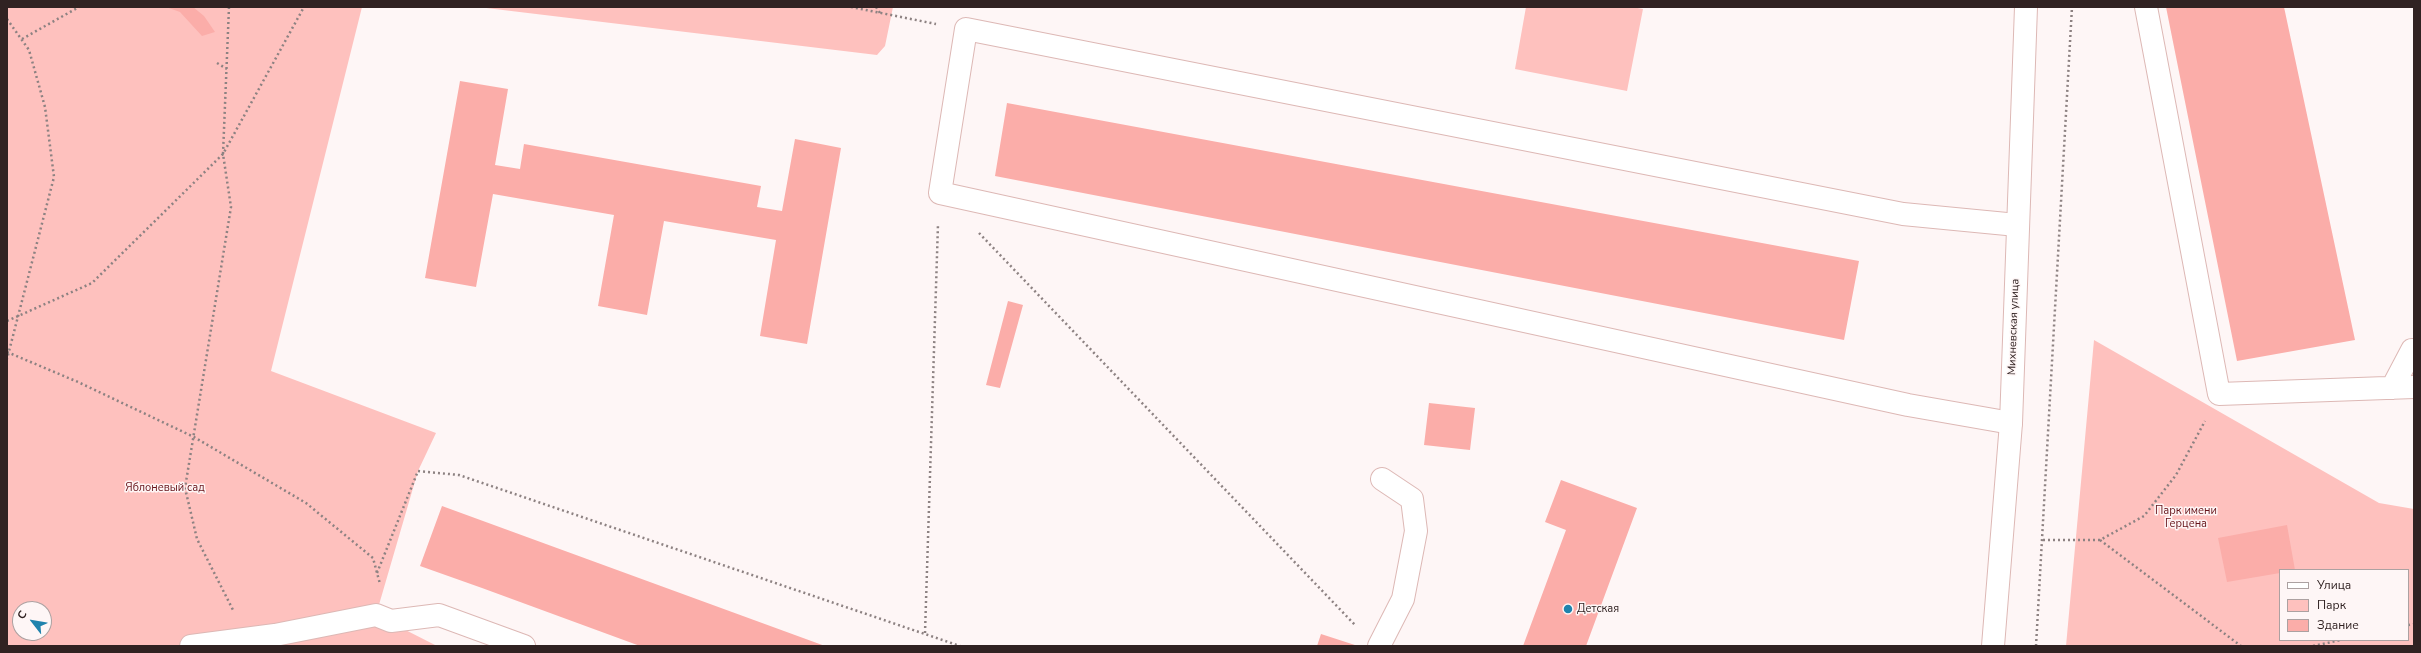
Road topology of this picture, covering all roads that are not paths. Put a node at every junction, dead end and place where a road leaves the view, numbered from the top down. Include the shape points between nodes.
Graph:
1 (2026, 7) edge
2 (2146, 7) edge
3 (2017, 225) junction
4 (2414, 350) edge
5 (2414, 387) edge
6 (2392, 388) junction
7 (2011, 423) junction
8 (1382, 479) dead end
9 (272, 641) edge
10 (191, 646) edge
11 (524, 646) edge
12 (1379, 646) edge
13 (1993, 646) edge

1 - 3 street, Михневская улица
2 - 6 street via 2219,394
3 - 7 street, Михневская улица
3 - 7 street via 1903,214 966,29 940,193 1908,405
4 - 6 street
5 - 6 street
7 - 13 street, Михневская улица
8 - 12 street via 1412,499 1416,531 1403,599
9 - 10 street via 249,639
9 - 11 street via 376,616 391,621 439,615

